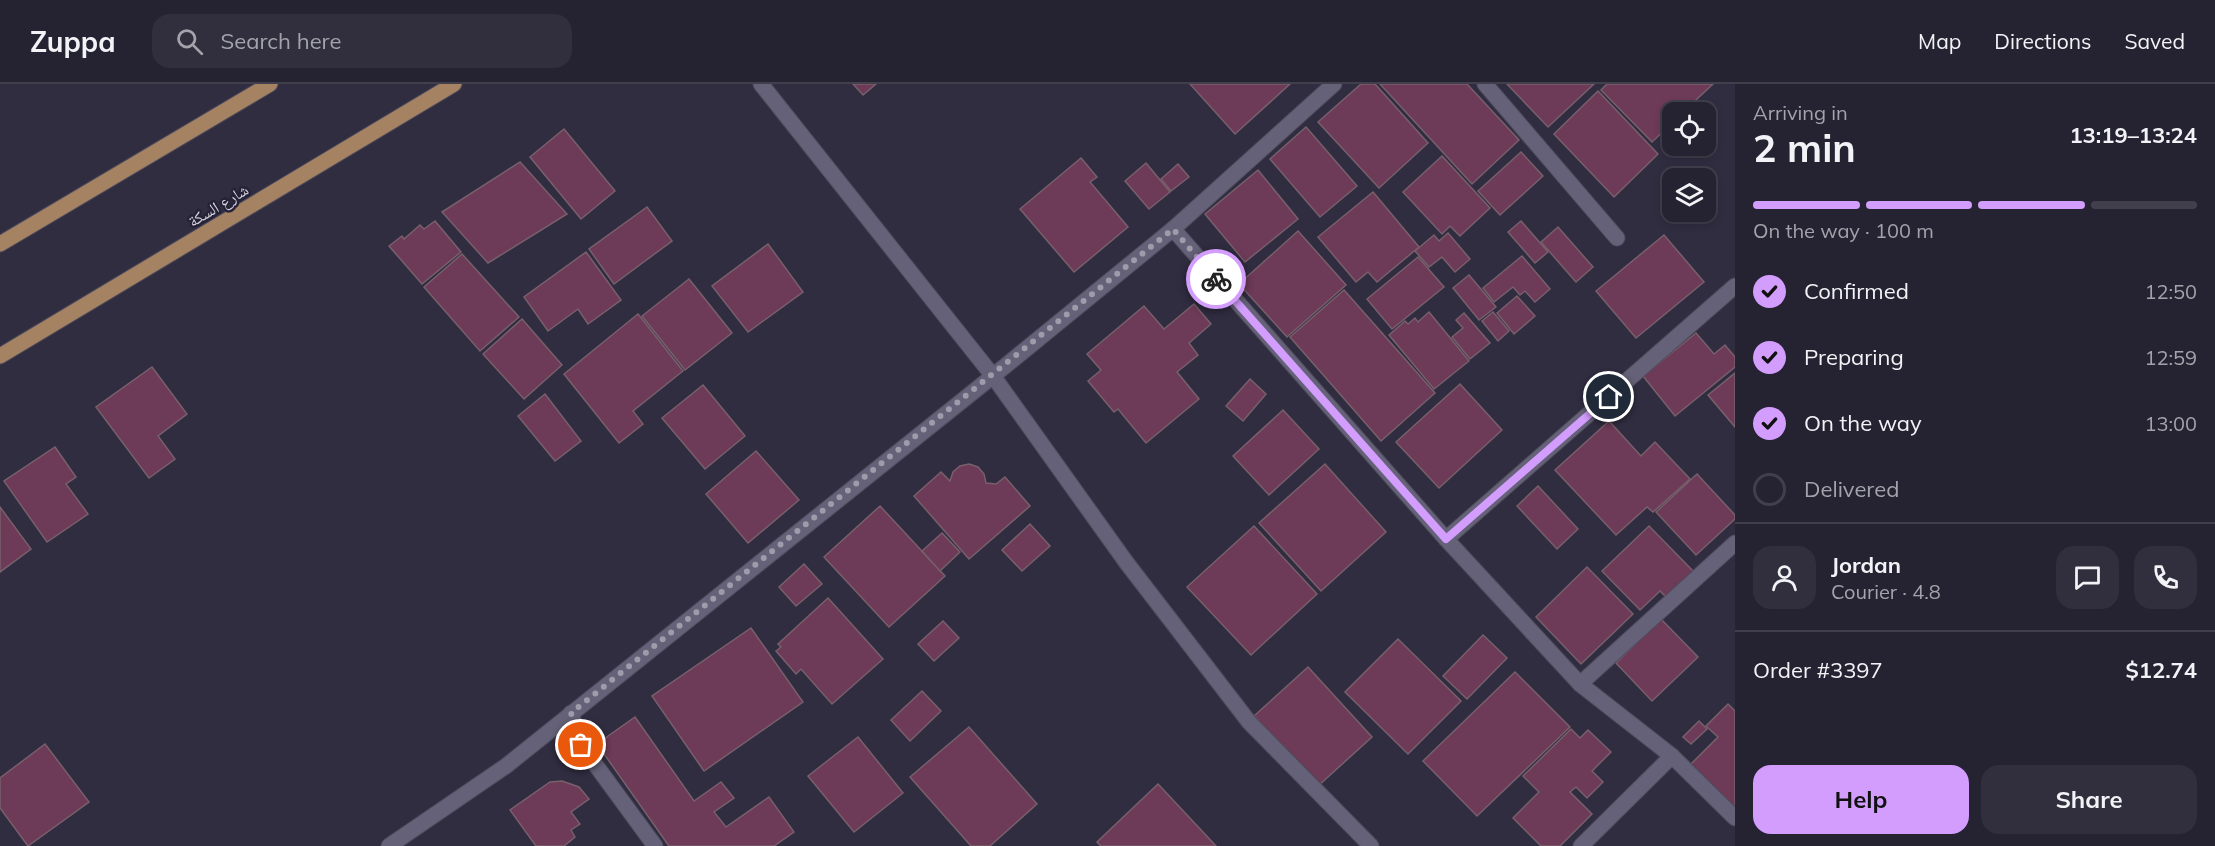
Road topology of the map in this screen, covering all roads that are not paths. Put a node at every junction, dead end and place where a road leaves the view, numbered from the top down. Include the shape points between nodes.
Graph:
1 (270, 84) edge
2 (454, 84) edge
3 (761, 84) edge
4 (1334, 84) edge
5 (1485, 84) edge
6 (1173, 229) junction
7 (1617, 238) dead end
8 (0, 244) edge
9 (1735, 286) edge
10 (0, 356) edge
11 (993, 376) junction
12 (1446, 539) junction
13 (1735, 543) edge
14 (1580, 684) junction
15 (571, 713) junction
16 (1672, 756) junction
17 (1735, 818) edge
18 (389, 846) edge
19 (655, 846) edge
20 (1371, 846) edge
21 (1581, 846) edge

1 - 8 main road
2 - 10 main road, شارع السكة
3 - 11 street
4 - 6 street
5 - 7 street
6 - 11 street
6 - 12 street
9 - 12 street
11 - 15 street
11 - 20 street via 1126,562 1249,723
12 - 14 street
13 - 14 street
14 - 16 street
15 - 18 street via 506,766
15 - 19 street via 581,745
16 - 17 street
16 - 21 street

